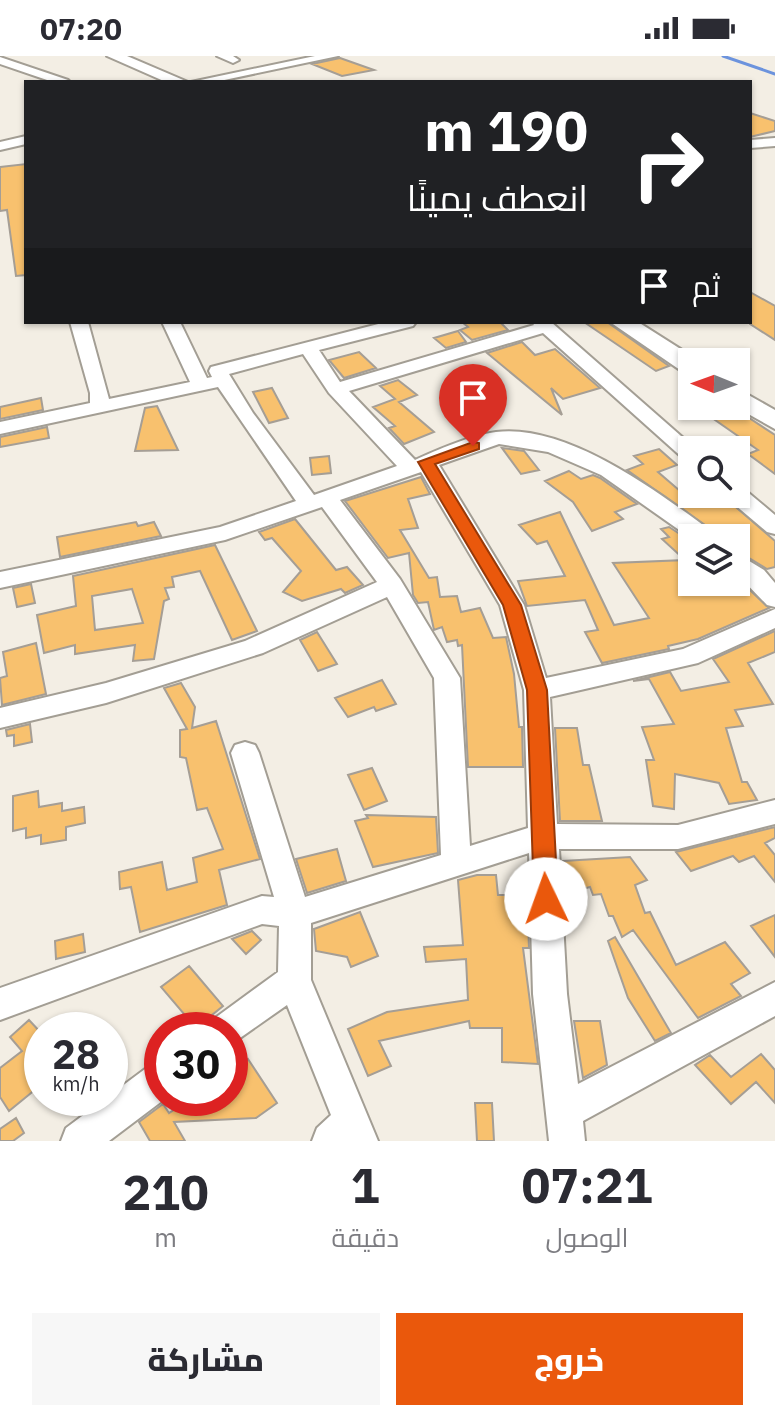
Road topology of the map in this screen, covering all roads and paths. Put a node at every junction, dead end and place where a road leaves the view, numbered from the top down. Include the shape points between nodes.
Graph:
1 (114, 56) edge
2 (324, 57) edge
3 (0, 60) edge
4 (58, 80) edge
5 (175, 80) edge
6 (207, 80) edge
7 (24, 140) edge
8 (775, 142) edge
9 (752, 144) edge
10 (0, 146) edge
11 (80, 324) edge
12 (172, 324) edge
13 (400, 324) edge
14 (625, 324) edge
15 (543, 325) edge
16 (309, 349) junction
17 (678, 358) edge
18 (224, 380) junction
19 (201, 385) junction
20 (336, 389) junction
21 (750, 405) edge
22 (99, 408) junction
23 (775, 421) edge
24 (0, 428) edge
25 (678, 444) edge
26 (418, 465) junction
27 (317, 499) junction
28 (750, 506) edge
29 (687, 524) edge
30 (775, 527) edge
31 (750, 572) edge
32 (0, 580) edge
33 (392, 585) junction
34 (775, 599) edge
35 (775, 618) edge
36 (537, 690) junction
37 (0, 718) edge
38 (245, 753) dead end
39 (775, 812) edge
40 (543, 836) junction
41 (456, 863) junction
42 (295, 914) junction
43 (294, 980) junction
44 (775, 998) edge
45 (0, 1004) edge
46 (248, 1014) edge
47 (144, 1092) edge
48 (565, 1126) edge
49 (347, 1134) edge
50 (79, 1141) edge

1 - 5 main road
2 - 6 street
3 - 4 street
7 - 10 street
8 - 9 street
11 - 22 street via 100,393
12 - 19 street
13 - 16 street
14 - 17 main road
15 - 20 street
15 - 25 street
16 - 18 street via 218,371
16 - 20 street
18 - 19 street
18 - 27 street via 244,415
19 - 22 street
20 - 26 street
21 - 23 main road
22 - 24 street
26 - 27 street
26 - 29 street via 497,438 527,438 558,446 643,491
26 - 36 street via 512,605
27 - 32 street via 225,533
27 - 33 street
28 - 30 street
31 - 34 street
33 - 37 street via 254,647 106,693
33 - 41 street via 447,678
35 - 36 street via 689,657
36 - 40 street
38 - 42 street
39 - 40 street via 678,837
40 - 41 street
40 - 48 street via 550,994
41 - 42 street
42 - 43 street
42 - 45 street via 262,910
43 - 46 street
43 - 49 street
44 - 48 street
47 - 50 street

